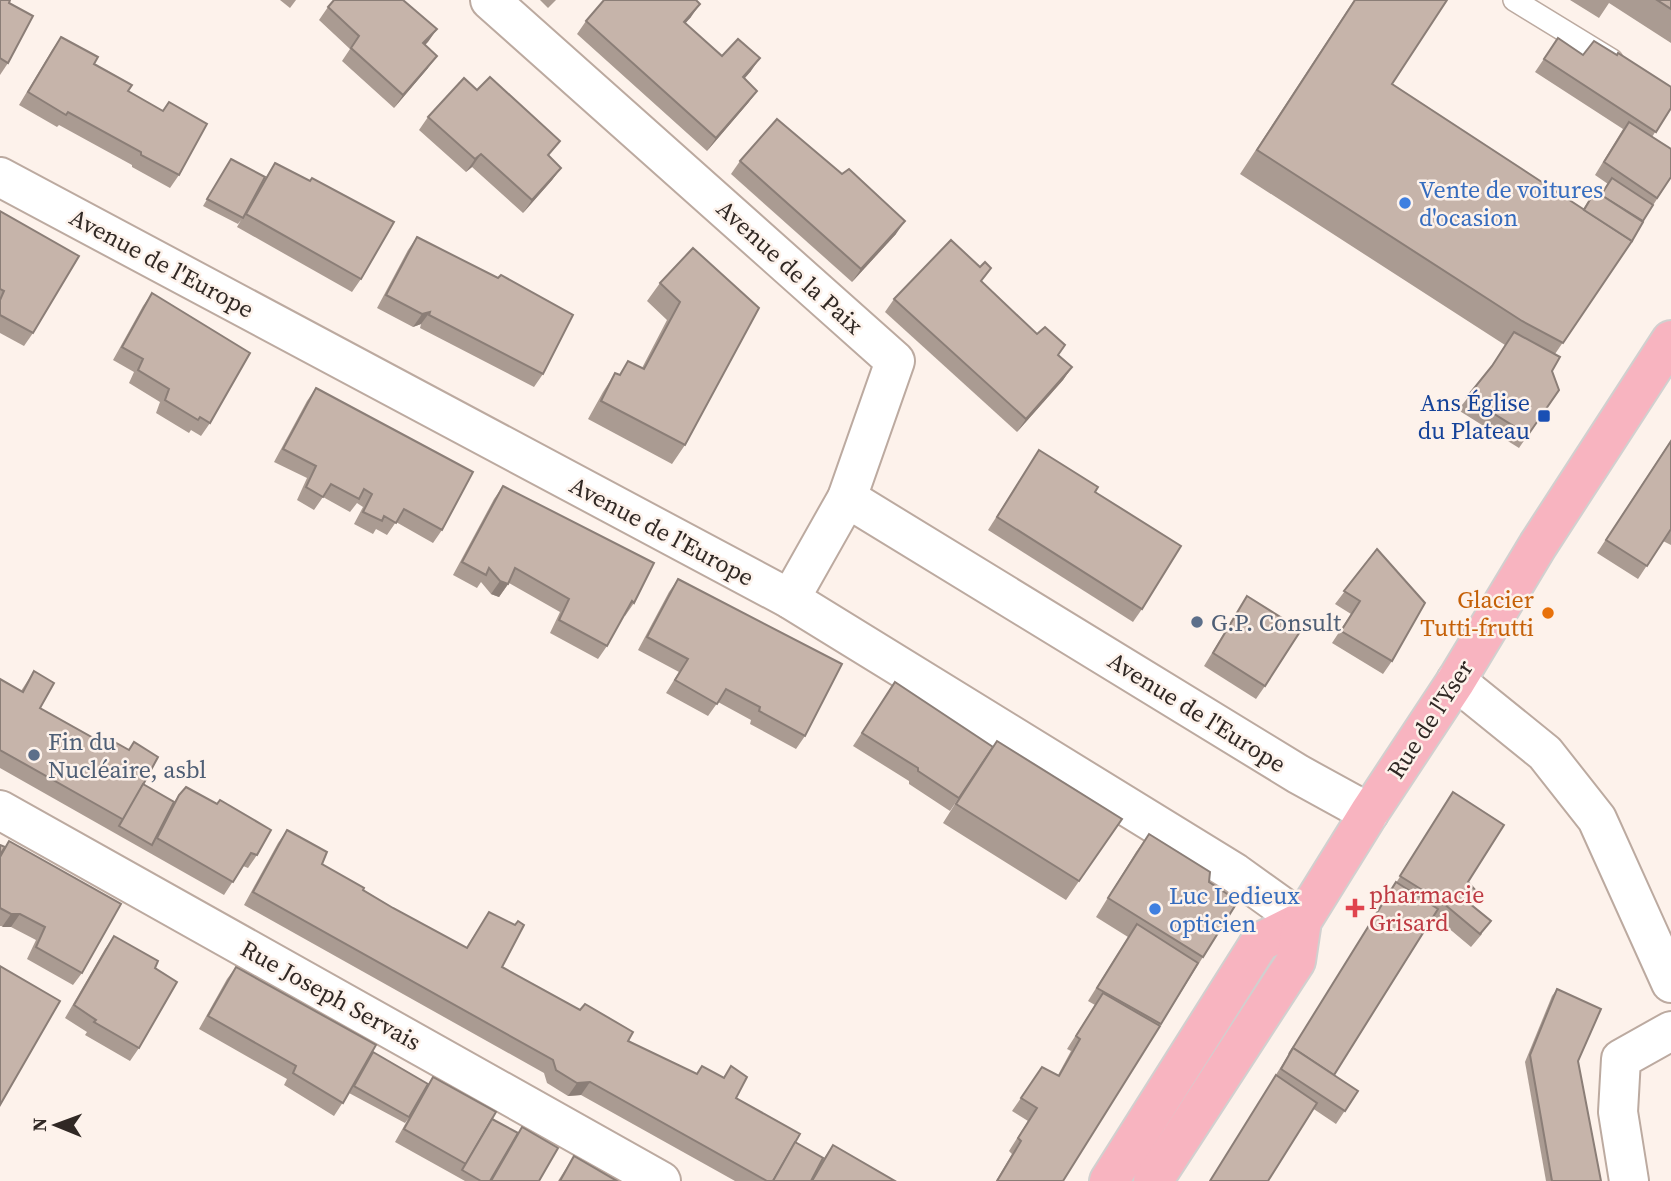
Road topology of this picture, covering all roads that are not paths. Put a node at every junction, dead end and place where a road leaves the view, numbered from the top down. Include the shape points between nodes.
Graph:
1 (490, 0) edge
2 (1514, 0) edge
3 (1626, 68) edge
4 (0, 177) edge
5 (1671, 340) edge
6 (847, 498) junction
7 (790, 599) junction
8 (1456, 681) junction
9 (0, 810) edge
10 (1368, 813) junction
11 (1302, 921) junction
12 (1671, 984) edge
13 (1671, 1031) edge
14 (661, 1181) edge
15 (1109, 1181) edge
16 (1153, 1181) edge
17 (1629, 1181) edge

1 - 6 street, Avenue de la Paix via 895,361
2 - 3 lane
4 - 7 street, Avenue de l'Europe
5 - 8 main road, Rue de l'Yser
6 - 7 street, Avenue de la Paix
6 - 10 street, Avenue de l'Europe
7 - 11 street, Avenue de l'Europe via 1235,873
8 - 10 main road, Rue de l'Yser
8 - 12 street via 1545,753 1597,819
9 - 14 street, Rue Joseph Servais
10 - 11 main road, Rue de l'Yser
11 - 15 main road via 1261,942
11 - 16 main road, Rue de l'Yser via 1296,961
13 - 17 street via 1620,1059 1618,1112

